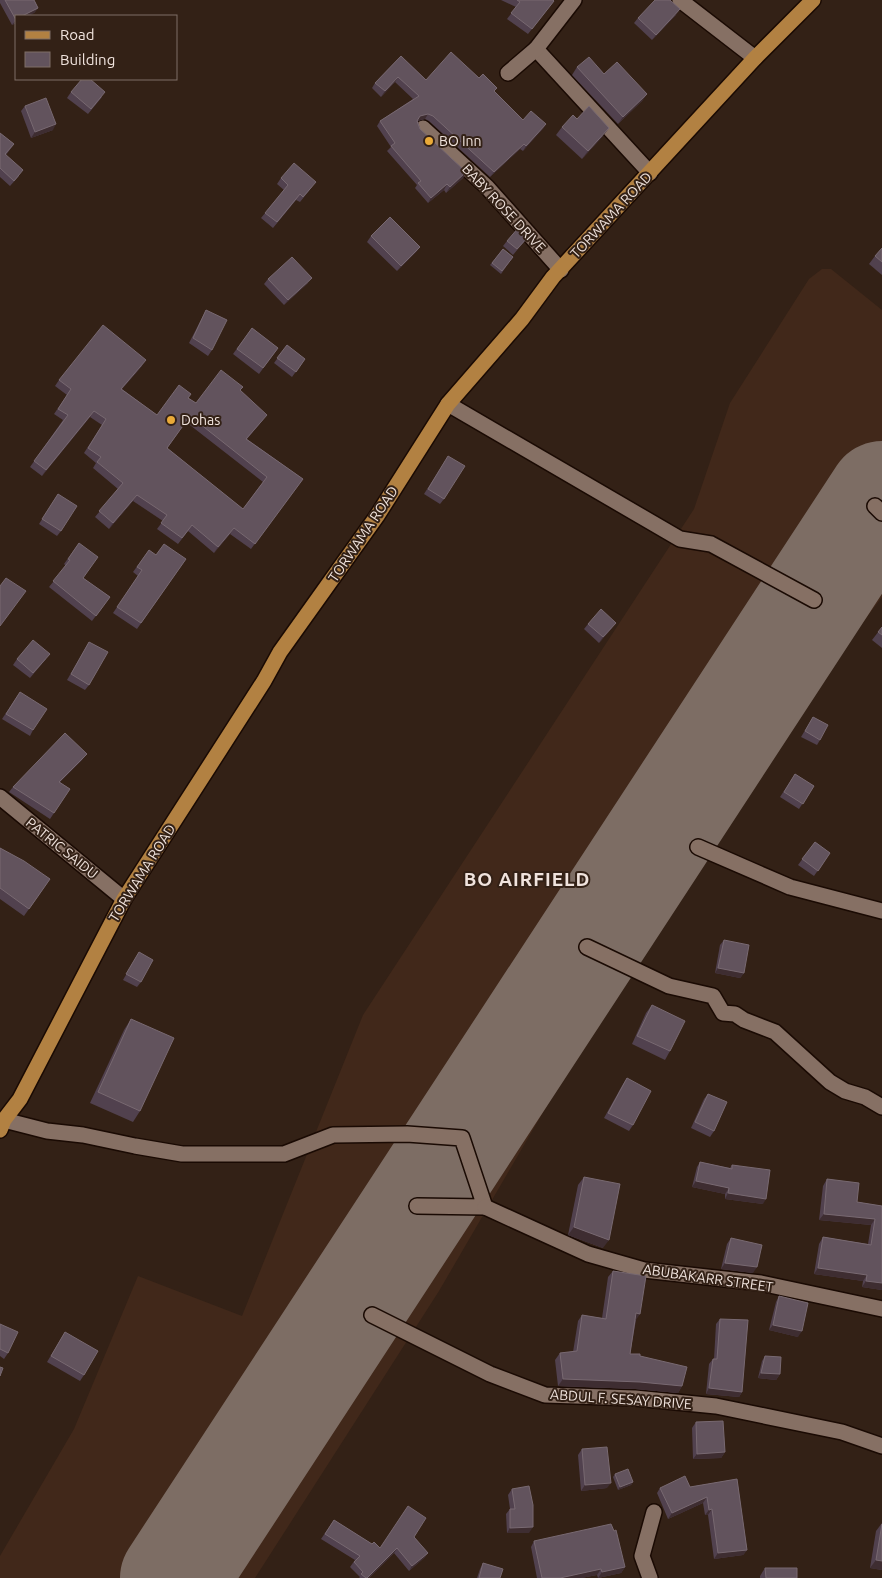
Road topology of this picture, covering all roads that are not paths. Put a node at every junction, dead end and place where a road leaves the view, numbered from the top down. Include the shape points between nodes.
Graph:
1 (574, 0) edge
2 (680, 0) edge
3 (813, 0) edge
4 (536, 49) junction
5 (755, 58) junction
6 (508, 73) dead end
7 (423, 128) dead end
8 (650, 173) junction
9 (561, 270) junction
10 (448, 404) junction
11 (814, 600) dead end
12 (0, 797) edge
13 (698, 847) dead end
14 (124, 899) junction
15 (882, 911) edge
16 (587, 947) dead end
17 (882, 1107) edge
18 (2, 1125) edge
19 (417, 1206) dead end
20 (484, 1206) junction
21 (882, 1309) edge
22 (372, 1315) dead end
23 (882, 1446) edge
24 (654, 1512) dead end
25 (650, 1578) edge

1 - 4 street
2 - 5 street
3 - 5 main road, TORWAMA ROAD
4 - 6 street
4 - 8 street
5 - 8 main road, TORWAMA ROAD
7 - 9 street, BABY ROSE DRIVE via 487,187
8 - 9 main road, TORWAMA ROAD
9 - 10 main road, TORWAMA ROAD
10 - 11 street via 680,539 711,544
10 - 14 main road, TORWAMA ROAD via 377,516 280,652
12 - 14 street, PATRIC SAIDU
13 - 15 street via 790,887
14 - 18 main road, TORWAMA ROAD via 20,1099
16 - 17 street via 668,986 713,996 723,1014 736,1014 775,1032 830,1082
18 - 20 street via 92,1136 182,1154 284,1154 333,1135 408,1134 462,1138
19 - 20 street
20 - 21 street, ABUBAKARR STREET via 588,1254 644,1270 761,1283
22 - 23 street, ABDUL F. SESAY DRIVE via 490,1374 545,1395 635,1398 716,1406 842,1432
24 - 25 street via 642,1556

